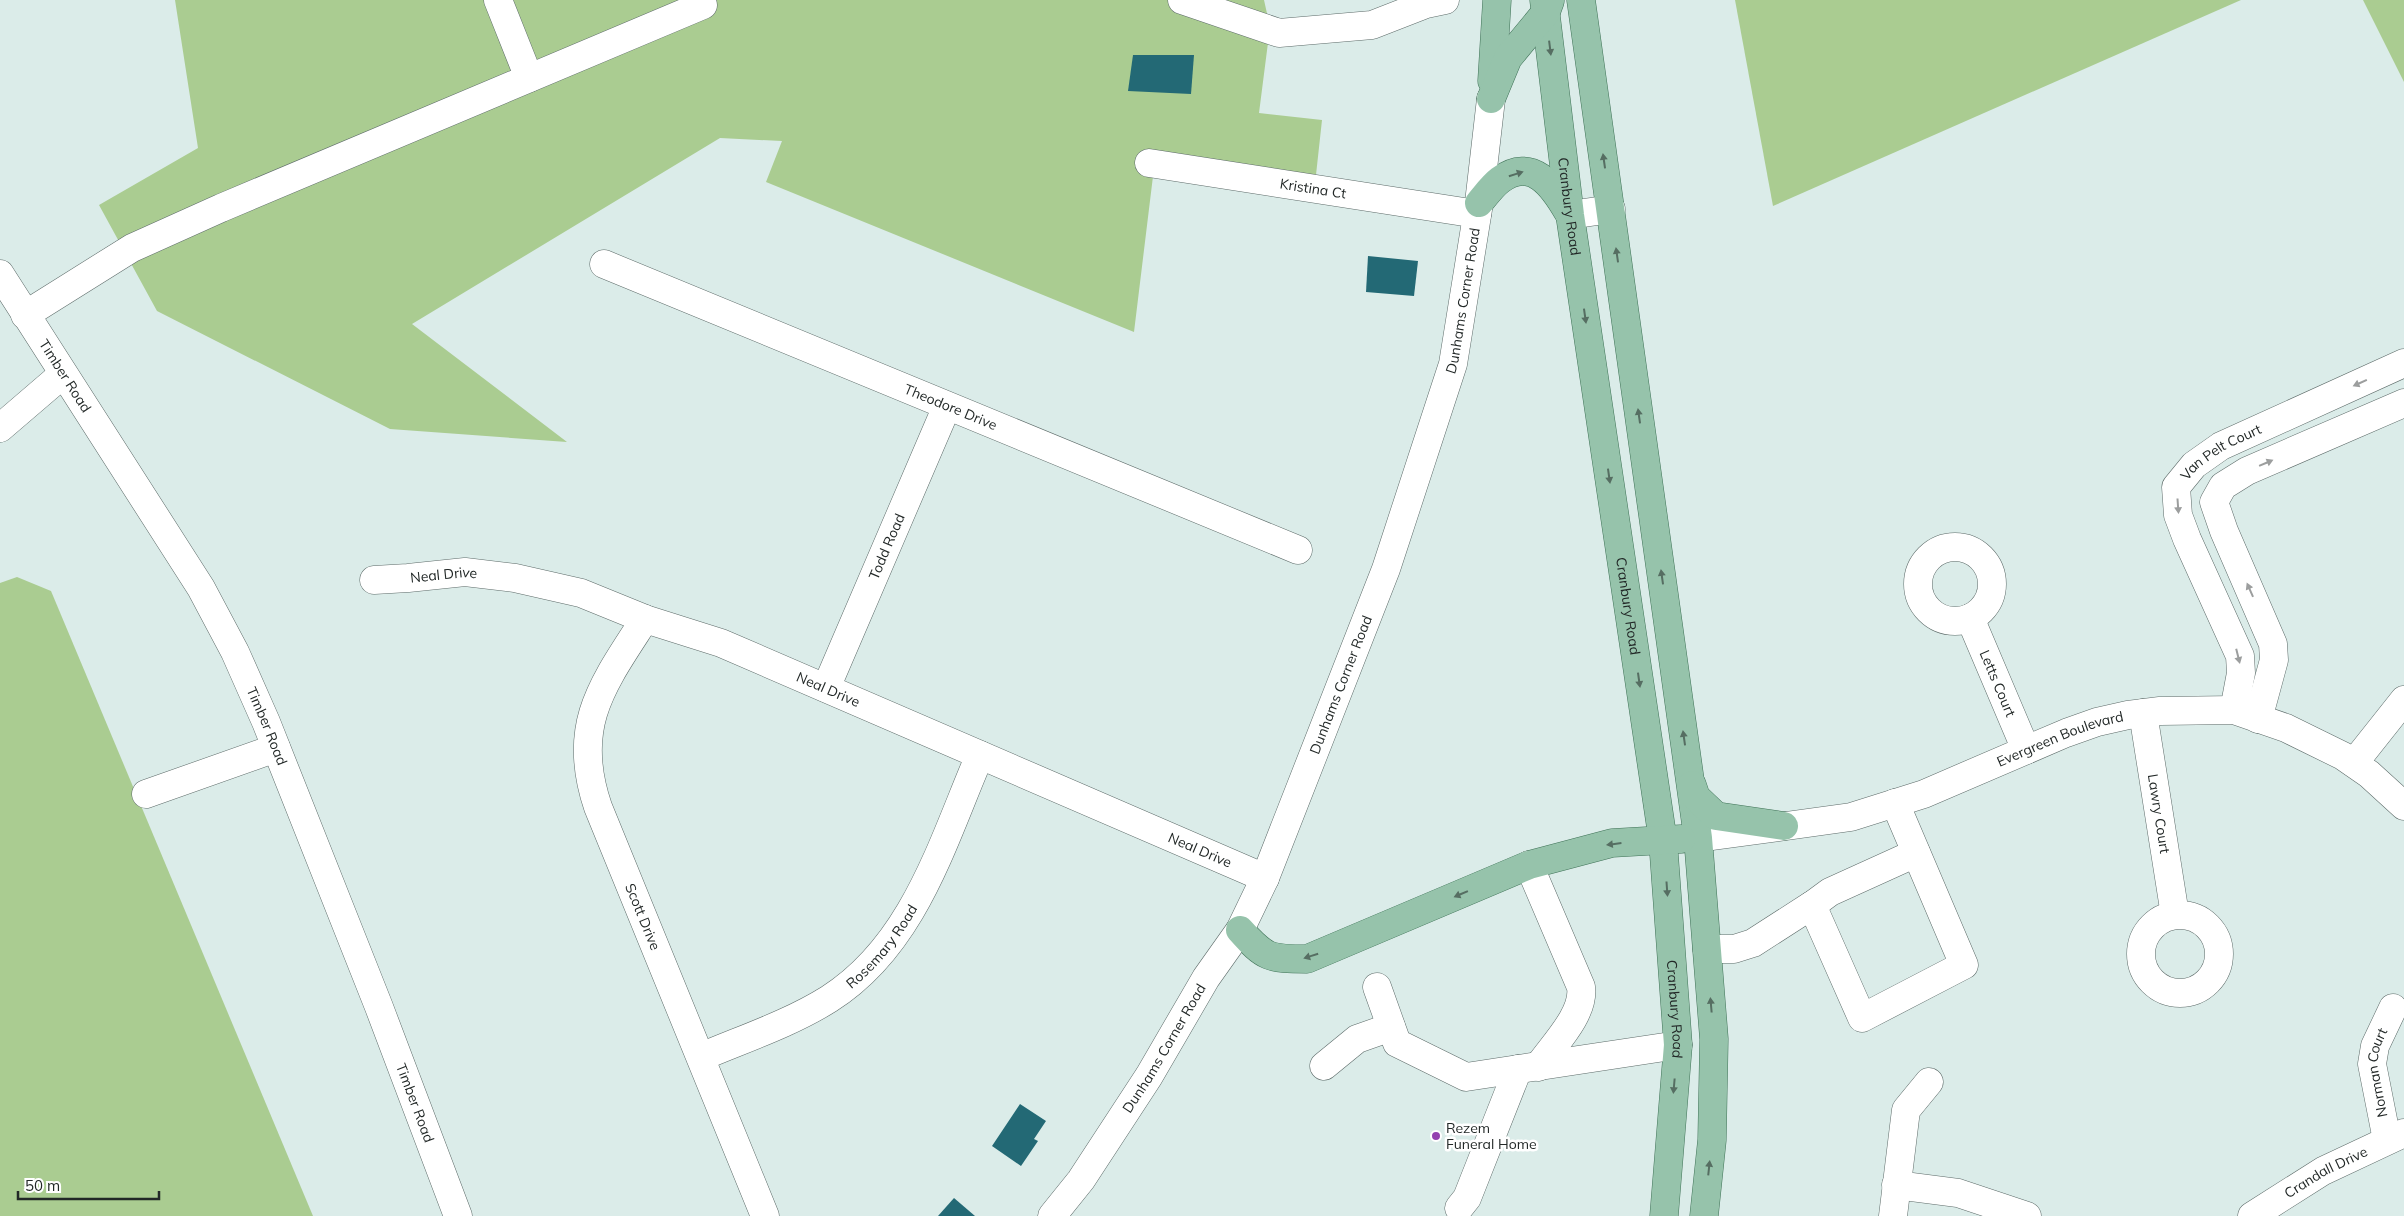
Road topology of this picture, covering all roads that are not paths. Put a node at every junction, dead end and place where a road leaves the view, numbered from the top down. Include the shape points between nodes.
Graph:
1 (498, 0) edge
2 (1182, 0) edge
3 (1445, 0) edge
4 (1497, 0) edge
5 (1581, 0) edge
6 (1547, 4) edge
7 (703, 5) dead end
8 (529, 78) junction
9 (1491, 100) junction
10 (1150, 163) dead end
11 (1478, 209) junction
12 (1611, 209) junction
13 (1570, 216) junction
14 (604, 264) dead end
15 (0, 274) edge
16 (25, 315) junction
17 (2404, 363) edge
18 (63, 374) junction
19 (2404, 403) edge
20 (947, 406) junction
21 (0, 428) edge
22 (2185, 476) junction
23 (2220, 492) junction
24 (1298, 550) dead end
25 (374, 580) dead end
26 (645, 618) junction
27 (1970, 618) dead end
28 (826, 688) junction
29 (2404, 700) edge
30 (2142, 713) junction
31 (2246, 715) junction
32 (276, 748) junction
33 (2026, 750) junction
34 (980, 755) junction
35 (2354, 764) junction
36 (1690, 780) junction
37 (146, 794) dead end
38 (1895, 803) junction
39 (2404, 806) edge
40 (1784, 826) junction
41 (1698, 838) junction
42 (1663, 841) junction
43 (1916, 853) junction
44 (1529, 865) junction
45 (1265, 878) junction
46 (1811, 906) junction
47 (2175, 915) dead end
48 (1240, 930) junction
49 (1707, 949) junction
50 (1377, 987) dead end
51 (2393, 1008) dead end
52 (1391, 1027) junction
53 (1678, 1045) junction
54 (700, 1057) junction
55 (1324, 1066) dead end
56 (1528, 1068) junction
57 (1929, 1082) dead end
58 (2395, 1136) edge
59 (1896, 1185) junction
60 (1458, 1208) dead end
61 (458, 1216) edge
62 (765, 1216) edge
63 (1052, 1216) edge
64 (1664, 1216) edge
65 (1704, 1216) edge
66 (1893, 1216) edge
67 (2027, 1216) edge
68 (2252, 1216) edge

1 - 8 street
2 - 3 street via 1279,34 1372,25
4 - 9 main road
12 -> 5 main road
6 - 9 main road via 1508,58
6 -> 13 main road, Cranbury Road
7 - 8 street
8 - 16 street via 132,248
9 - 11 street, Dunhams Corner Road
10 - 11 street, Kristina Ct
11 -> 13 main road via 1500,180 1522,171 1540,175 1558,194
11 - 45 street, Dunhams Corner Road via 1454,364 1386,569
12 - 13 street
36 -> 12 main road
13 -> 42 main road, Cranbury Road
14 - 20 street, Theodore Drive
15 - 16 street, Timber Road
16 - 18 street, Timber Road
17 -> 22 street, Van Pelt Court via 2221,446 2194,465
18 - 21 street
18 - 32 street, Timber Road via 201,588 236,652
23 -> 19 street, Van Pelt Court via 2223,486 2247,471
20 - 24 street, Theodore Drive
20 - 28 street, Todd Road
22 - 23 street
22 -> 31 street, Van Pelt Court via 2176,487 2178,515 2240,656
31 -> 23 street via 2274,660 2273,644 2224,531 2214,502
25 - 26 street, Neal Drive via 464,572 515,578 581,593
26 - 28 street, Neal Drive via 721,643
26 - 54 street, Scott Drive via 607,678 591,716 587,747 590,777 598,807
27 - 33 street, Letts Court
28 - 34 street, Neal Drive
29 - 35 street
30 - 31 street, Evergreen Boulevard
30 - 33 street, Evergreen Boulevard via 2096,722
30 - 47 street, Lawry Court
31 - 35 street, Evergreen Boulevard via 2315,740
32 - 37 street
32 - 61 street, Timber Road
33 - 38 street, Evergreen Boulevard via 1924,794
34 - 45 street, Neal Drive
34 - 54 street, Rosemary Road via 915,905 870,967 807,1012
35 - 39 street, Evergreen Boulevard via 2376,779
36 - 40 main road via 1696,797 1716,816
36 - 41 main road
38 - 40 street, Evergreen Boulevard via 1850,817
38 - 43 street
40 - 41 street, Evergreen Boulevard
41 - 42 main road
41 - 49 main road
42 -> 44 main road via 1612,844
42 -> 53 main road, Cranbury Road
43 - 46 street via 1830,892
43 - 46 street via 1964,965 1862,1018
44 -> 48 main road via 1307,959 1278,959 1257,949
44 - 56 street via 1581,987 1582,998 1579,1009
45 - 48 street, Dunhams Corner Road
46 - 49 street via 1753,943 1734,949
48 - 63 street, Dunhams Corner Road via 1206,978 1149,1076 1081,1180
65 -> 49 main road via 1712,1140 1714,1039
50 - 52 street
51 - 58 street, Norman Court via 2376,1046 2372,1064
52 - 55 street via 1358,1039
52 - 56 street via 1397,1043 1466,1077
53 - 56 street
53 -> 64 main road, Cranbury Road
54 - 62 street, Scott Drive
56 - 60 street via 1467,1198
57 - 59 street via 1906,1110
58 - 68 street, Crandall Drive via 2323,1171
59 - 66 street
59 - 67 street via 1958,1193

